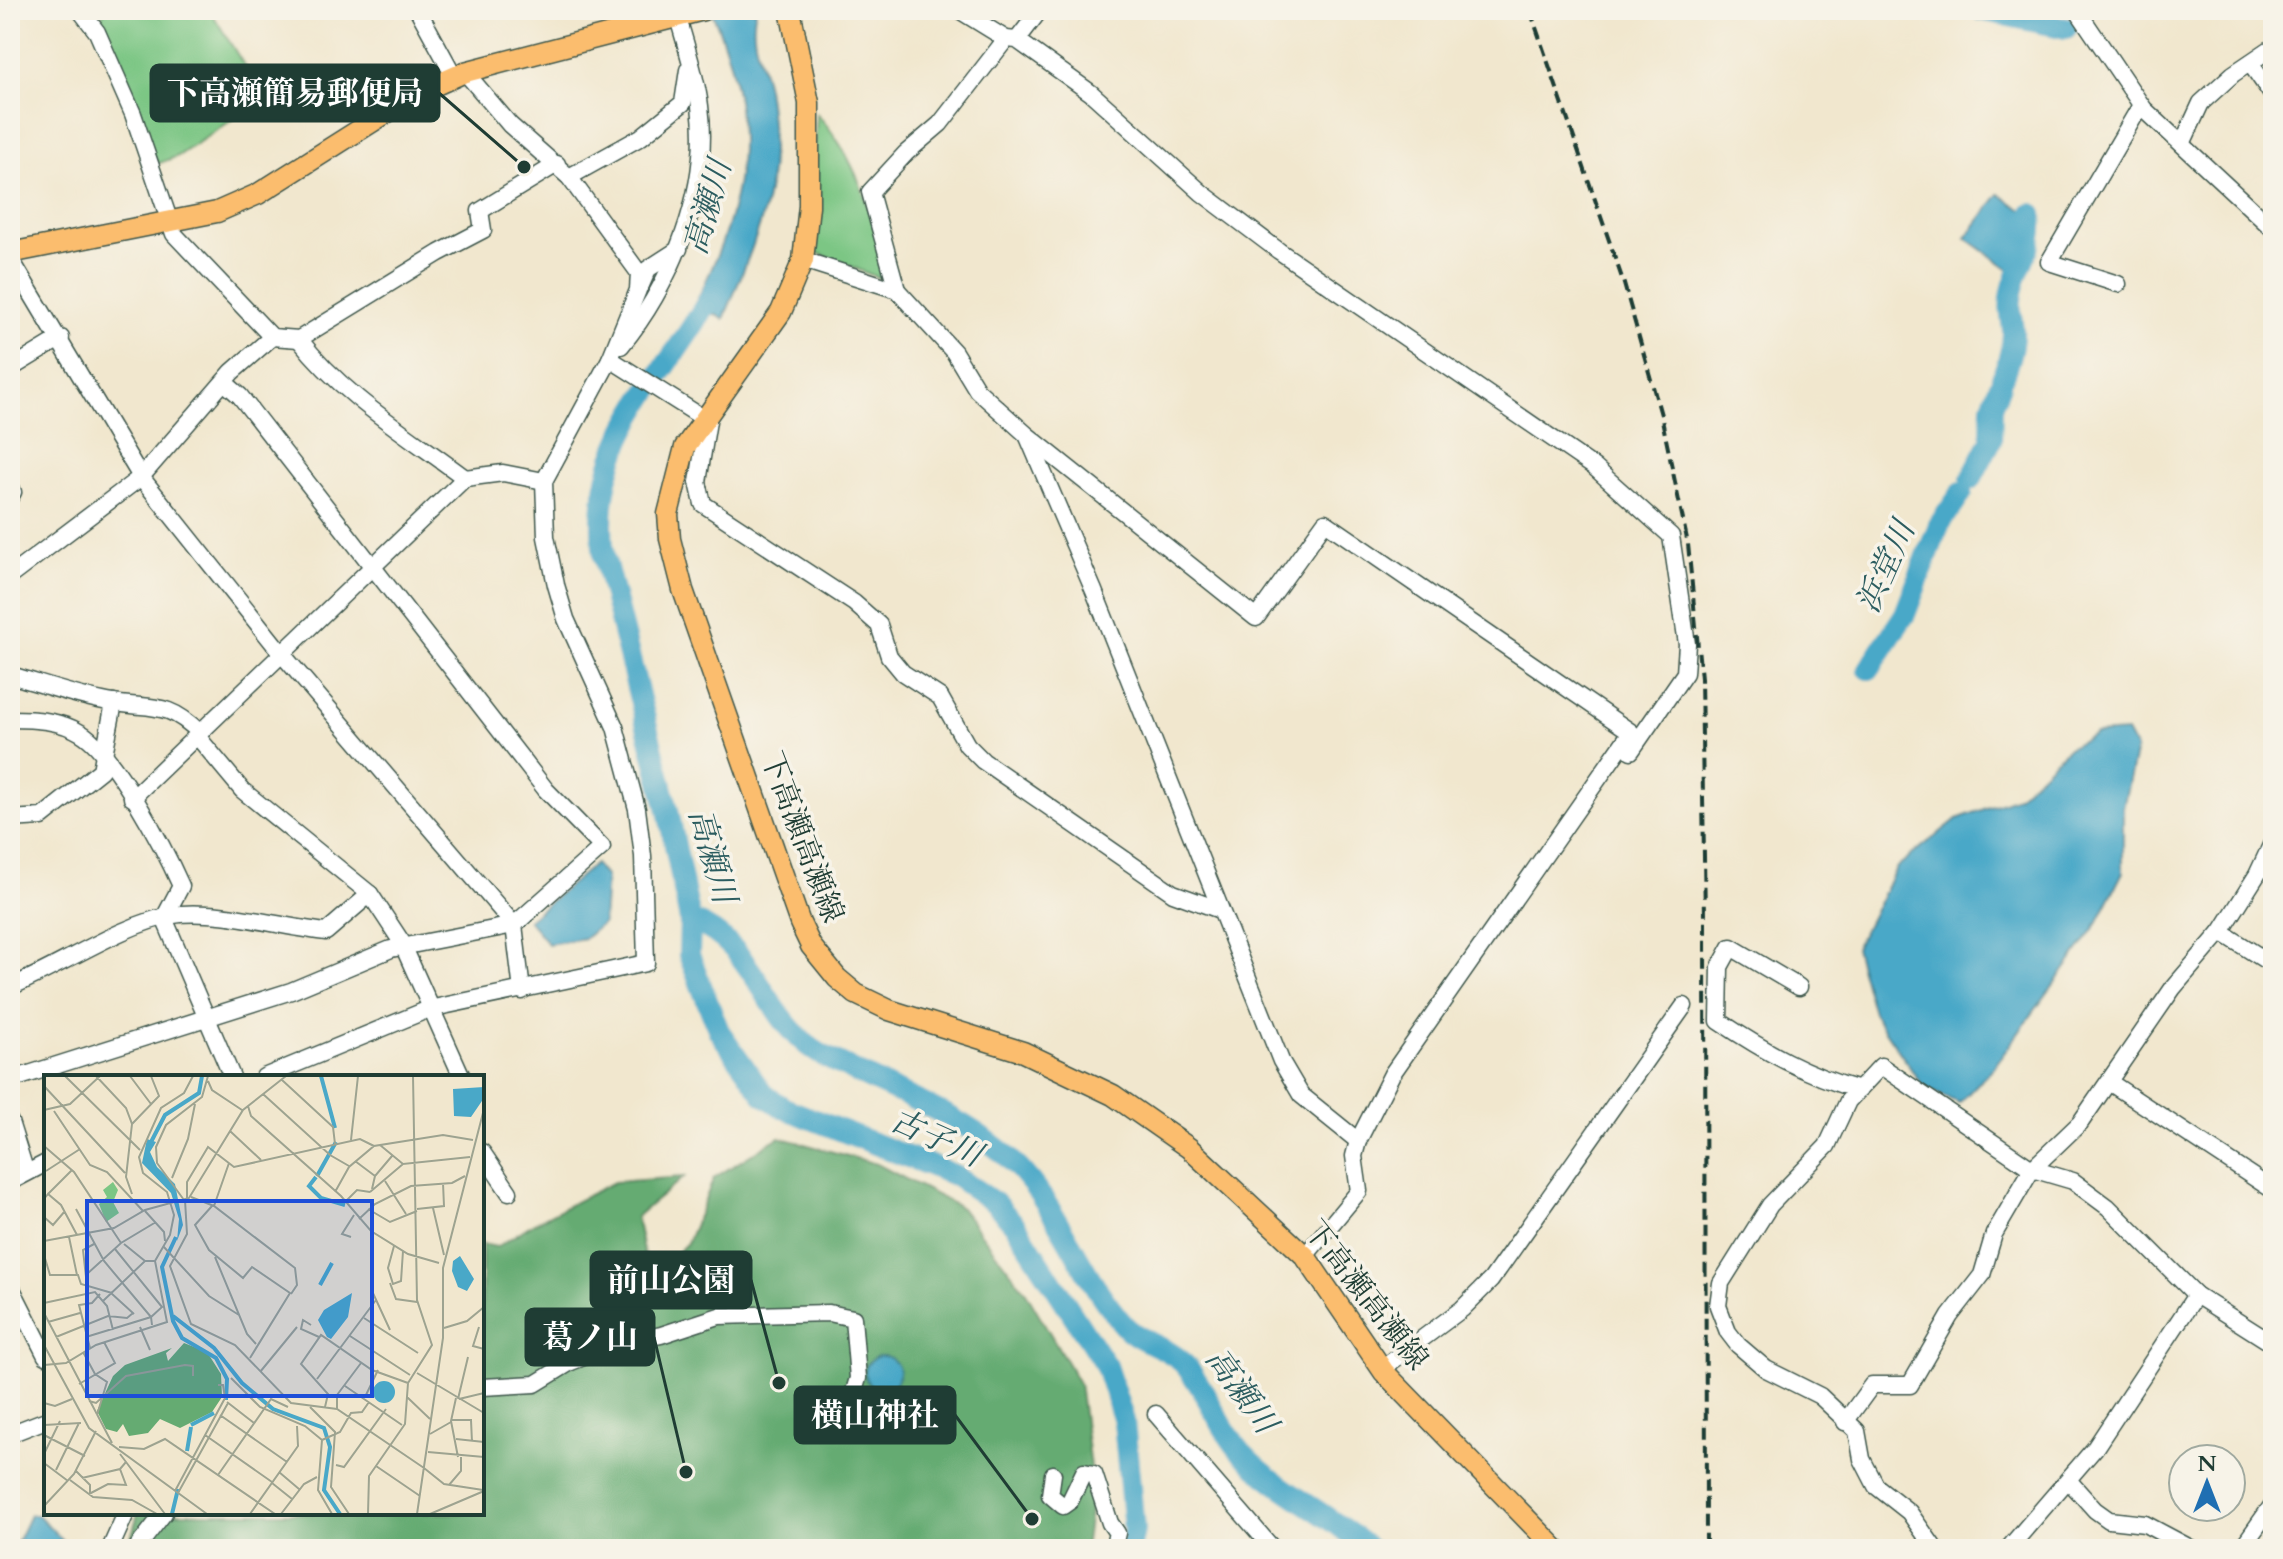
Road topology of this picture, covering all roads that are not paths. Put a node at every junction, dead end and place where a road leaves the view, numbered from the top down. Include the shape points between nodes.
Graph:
1 (80, 10) edge
2 (418, 10) edge
3 (703, 10) edge
4 (790, 10) edge
5 (959, 10) edge
6 (1040, 10) edge
7 (2077, 10) edge
8 (677, 13) edge
9 (1012, 39) junction
10 (2273, 47) edge
11 (690, 60) junction
12 (2250, 63) junction
13 (460, 74) junction
14 (2273, 96) edge
15 (2141, 105) junction
16 (2182, 144) junction
17 (557, 164) junction
18 (569, 177) junction
19 (171, 222) junction
20 (2273, 229) edge
21 (679, 249) junction
22 (10, 255) edge
23 (803, 260) junction
24 (2118, 284) dead end
25 (638, 290) junction
26 (897, 290) junction
27 (272, 337) junction
28 (61, 338) junction
29 (299, 339) junction
30 (610, 359) junction
31 (10, 369) edge
32 (224, 382) junction
33 (702, 420) junction
34 (1027, 435) junction
35 (141, 477) junction
36 (465, 478) junction
37 (544, 481) junction
38 (10, 485) edge
39 (10, 497) edge
40 (372, 569) junction
41 (10, 576) edge
42 (282, 654) junction
43 (10, 675) edge
44 (114, 703) junction
45 (10, 719) edge
46 (198, 735) junction
47 (1631, 751) dead end
48 (105, 758) junction
49 (132, 798) junction
50 (10, 819) edge
51 (2273, 841) edge
52 (370, 894) junction
53 (1220, 910) junction
54 (164, 918) junction
55 (514, 925) junction
56 (2221, 932) junction
57 (404, 946) junction
58 (2273, 965) edge
59 (10, 987) edge
60 (1799, 987) dead end
61 (522, 991) junction
62 (1684, 1006) dead end
63 (429, 1009) junction
64 (207, 1018) junction
65 (231, 1075) edge
66 (269, 1075) edge
67 (461, 1075) edge
68 (10, 1080) edge
69 (2109, 1082) junction
70 (1859, 1090) junction
71 (10, 1122) edge
72 (1358, 1141) junction
73 (484, 1155) edge
74 (44, 1164) edge
75 (2032, 1169) junction
76 (26, 1173) junction
77 (10, 1182) edge
78 (2273, 1190) edge
79 (509, 1192) dead end
80 (1305, 1256) junction
81 (10, 1285) edge
82 (2196, 1295) junction
83 (2273, 1344) edge
84 (44, 1352) edge
85 (1384, 1372) junction
86 (484, 1387) edge
87 (853, 1395) dead end
88 (1156, 1414) dead end
89 (44, 1421) edge
90 (1845, 1422) junction
91 (10, 1434) edge
92 (1053, 1474) dead end
93 (2069, 1481) junction
94 (2273, 1504) edge
95 (125, 1515) edge
96 (162, 1515) edge
97 (110, 1549) edge
98 (136, 1549) edge
99 (1113, 1549) edge
100 (1273, 1549) edge
101 (1556, 1549) edge
102 (1935, 1549) edge
103 (2008, 1549) edge
104 (2192, 1549) edge
105 (2241, 1549) edge

1 - 19 street via 97,32 121,87
2 - 13 street
3 - 8 main road
4 - 23 main road, 下高瀬高瀬線 via 809,103
5 - 9 street
6 - 9 street
7 - 15 street
8 - 11 street
8 - 13 main road
9 - 26 street via 940,124 870,192
9 - 47 street via 1091,93 1213,202 1594,467 1671,536 1687,644 1685,673
10 - 12 street
11 - 18 street via 683,103 641,137
11 - 21 street via 702,138
12 - 14 street
12 - 16 street via 2201,103
13 - 17 street
13 - 19 main road via 416,94 243,202
15 - 16 street
15 - 24 street via 2049,262
16 - 20 street
17 - 18 street
17 - 29 street via 480,211 483,230
18 - 25 street via 639,273
19 - 22 main road
19 - 27 street via 174,234
21 - 25 street via 648,269
21 - 30 street via 657,295
22 - 28 street
23 - 26 street
23 - 33 main road, 下高瀬高瀬線 via 781,312
25 - 30 street
26 - 34 street via 954,352 977,390
27 - 29 street
27 - 32 street
28 - 31 street
28 - 35 street
29 - 36 street via 339,383
30 - 33 street
30 - 37 street
32 - 35 street
32 - 40 street
33 - 53 street via 708,421 698,482 703,504 879,625 889,656 903,673 940,697 967,745 983,761 1173,893
33 - 80 main road, 下高瀬高瀬線 via 685,447 672,489 670,539 786,893 811,946 856,994 889,1010 1023,1052 1153,1120 1241,1193
34 - 53 street
34 - 72 street via 1256,618 1325,522 1631,732 1392,1074
35 - 41 street
35 - 42 street
36 - 37 street via 503,473
36 - 40 street
37 - 61 street via 546,537 556,585 615,727 637,809 646,963
38 - 39 street
40 - 42 street
40 - 55 street via 546,790 602,847
42 - 46 street
42 - 55 street
43 - 44 street
44 - 46 street via 167,707
44 - 48 street
45 - 48 street via 66,726 84,734
46 - 49 street
46 - 52 street via 242,790
48 - 49 street
48 - 50 street via 101,770 42,817
49 - 54 street via 161,841 181,886
51 - 56 street
52 - 54 street via 326,932 194,914
52 - 57 street
53 - 72 street via 1281,1061 1301,1095
54 - 59 street
54 - 64 street
55 - 57 street
55 - 61 street
56 - 58 street
56 - 69 street via 2173,988
57 - 63 street
57 - 64 street
60 - 70 street via 1731,947 1720,967 1719,1021 1776,1058
61 - 63 street
62 - 85 street via 1491,1280
63 - 66 street
63 - 67 street
64 - 65 street
64 - 68 street
69 - 75 street via 2080,1123
69 - 78 street
70 - 75 street via 1881,1066
70 - 90 street via 1848,1101 1827,1146 1770,1205 1721,1283 1718,1306 1738,1345 1766,1369 1820,1396
71 - 76 street
72 - 80 street via 1354,1156 1359,1191
73 - 79 street
74 - 76 street
75 - 82 street via 2073,1181 2108,1207
75 - 90 street via 1994,1234 1982,1275 1950,1316 1910,1385 1872,1385
76 - 77 street
80 - 85 main road, 下高瀬高瀬線
81 - 84 street
82 - 83 street
82 - 93 street
85 - 101 main road, 下高瀬高瀬線
86 - 87 street via 535,1384 594,1352 697,1320 829,1313 853,1318 858,1378
88 - 100 street
89 - 91 street
90 - 102 street via 1857,1431 1862,1459 1876,1486 1909,1512
92 - 99 street via 1050,1495 1063,1506 1084,1472 1094,1474 1117,1533
93 - 103 street
93 - 104 street via 2109,1520 2145,1524
94 - 105 street
95 - 97 street
96 - 98 street

